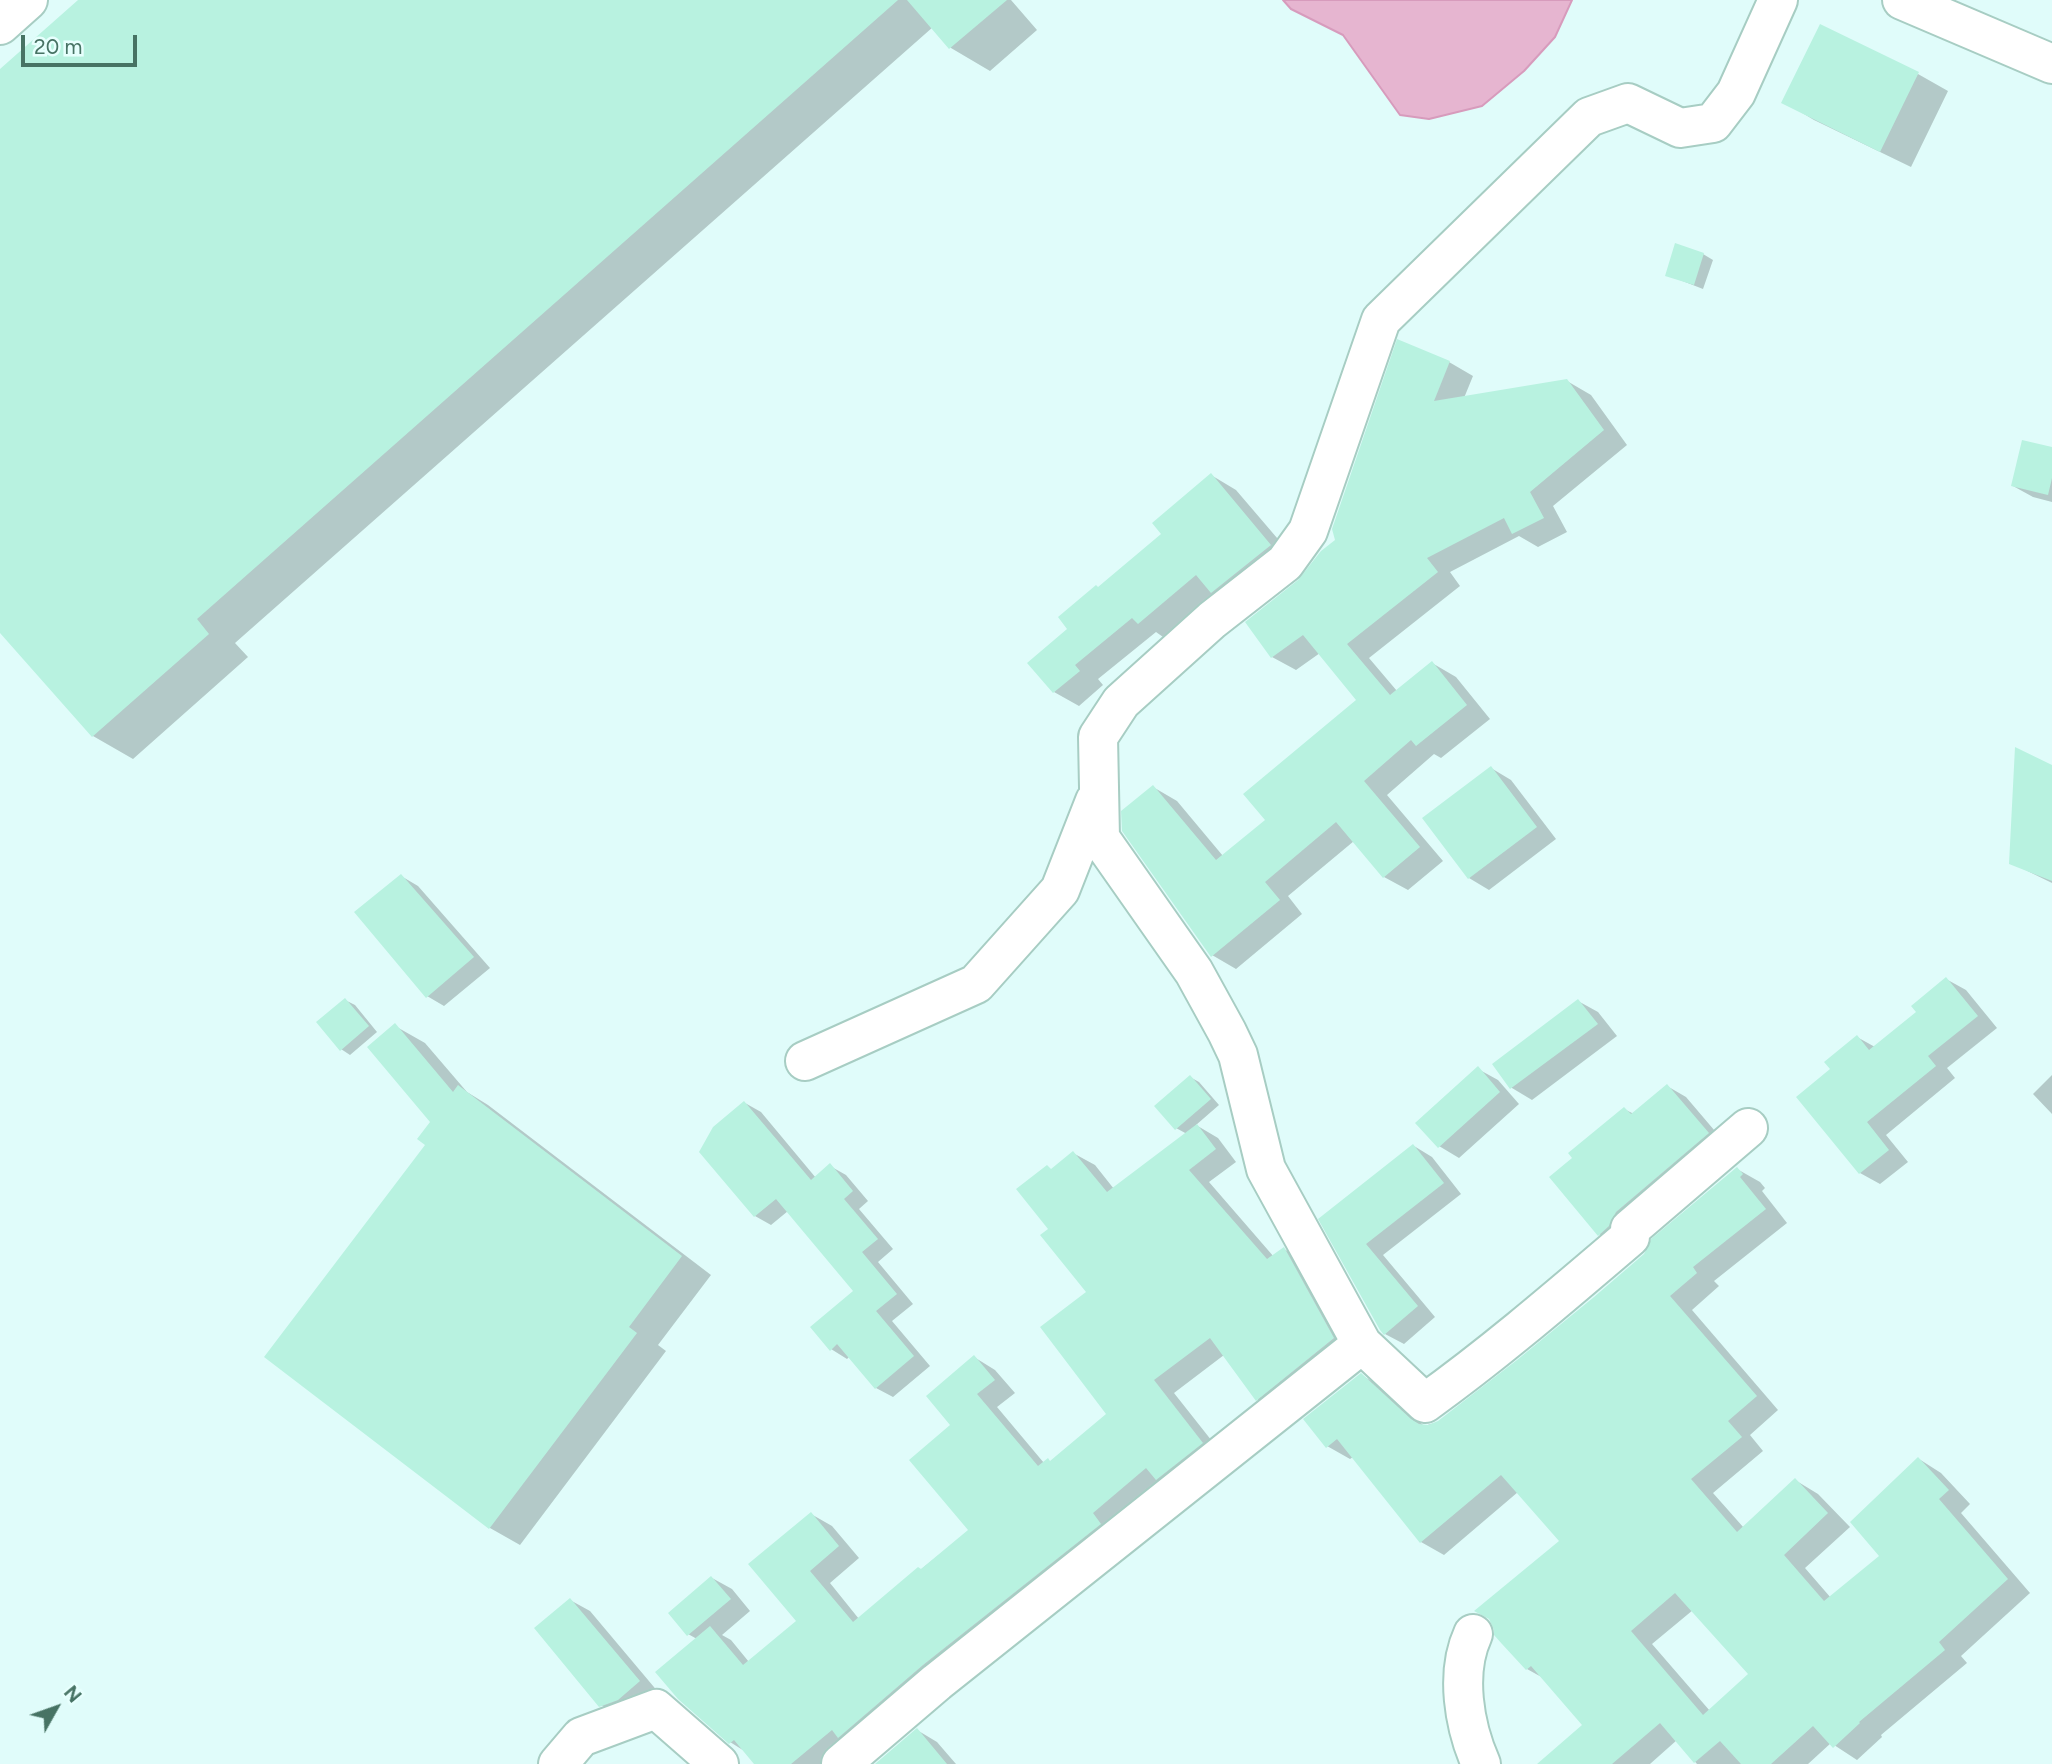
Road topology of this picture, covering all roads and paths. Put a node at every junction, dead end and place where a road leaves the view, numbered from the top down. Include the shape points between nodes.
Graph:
1 (28, 0) edge
2 (1778, 0) edge
3 (1902, 0) edge
4 (0, 24) edge
5 (2052, 64) edge
6 (1098, 793) junction
7 (805, 1062) dead end
8 (1748, 1128) dead end
9 (1362, 1345) junction
10 (1473, 1634) dead end
11 (558, 1764) edge
12 (719, 1764) edge
13 (841, 1764) edge
14 (1481, 1764) edge

1 - 4 street
2 - 6 street via 1736,93 1713,123 1679,128 1628,103 1589,117 1381,320 1308,531 1285,563 1212,620 1121,702 1098,737
3 - 5 street
6 - 7 street via 1060,890 976,984
6 - 9 street via 1100,838 1194,972 1227,1032 1238,1055 1266,1170
8 - 9 street via 1630,1229 1630,1237 1588,1273 1425,1403
9 - 13 street via 948,1673
10 - 14 street via 1465,1651 1464,1695 1471,1741
11 - 12 street via 581,1737 656,1709

